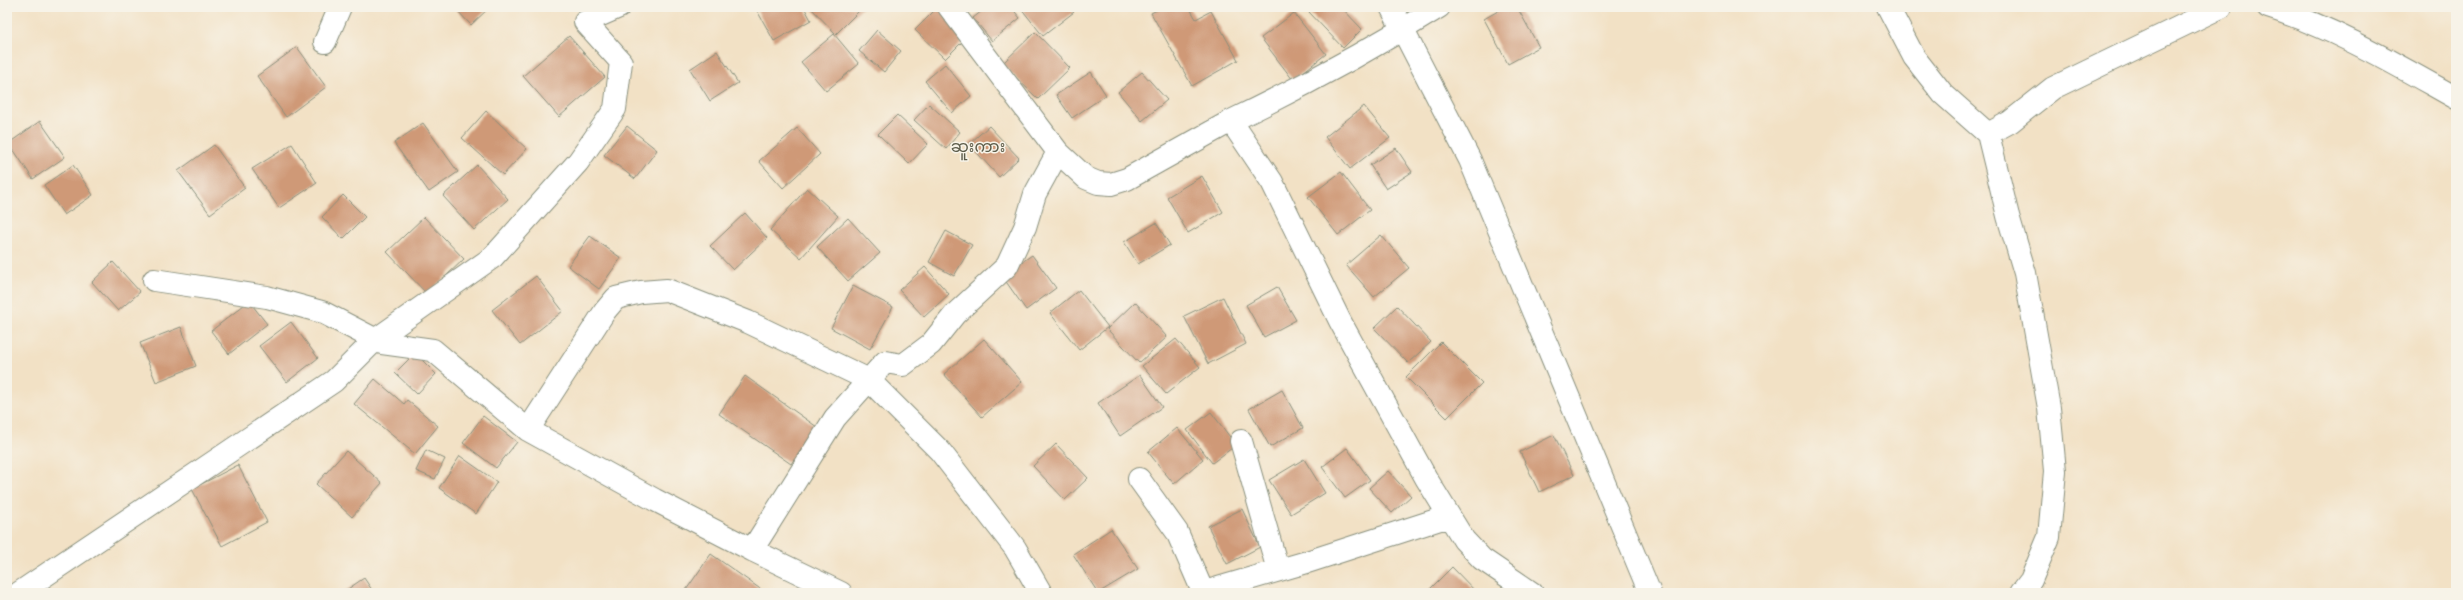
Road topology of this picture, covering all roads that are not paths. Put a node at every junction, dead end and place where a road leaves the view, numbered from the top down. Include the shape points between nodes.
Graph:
1 (340, 7) edge
2 (618, 7) edge
3 (948, 7) edge
4 (1391, 7) edge
5 (1439, 7) edge
6 (1888, 7) edge
7 (2221, 7) edge
8 (2268, 7) edge
9 (583, 14) edge
10 (1403, 29) junction
11 (325, 42) dead end
12 (2456, 98) edge
13 (1231, 121) junction
14 (1988, 134) junction
15 (1058, 152) junction
16 (154, 280) dead end
17 (375, 340) junction
18 (869, 380) junction
19 (528, 430) junction
20 (1241, 441) dead end
21 (1139, 479) dead end
22 (1449, 516) junction
23 (752, 550) junction
24 (1278, 570) junction
25 (19, 593) edge
26 (841, 593) edge
27 (1042, 593) edge
28 (1202, 593) edge
29 (1532, 593) edge
30 (1650, 593) edge
31 (2021, 593) edge

1 - 11 street
2 - 9 street
3 - 15 street
4 - 10 street
5 - 10 street
6 - 14 street via 1914,57 1943,94
7 - 14 street via 2053,88 2010,122
8 - 12 street via 2315,23 2371,50
9 - 17 street via 621,62 615,109 578,162 493,257
10 - 13 street via 1277,99
10 - 30 street via 1470,160
13 - 15 street via 1127,179 1111,184 1098,183 1086,178
13 - 22 street via 1272,182 1340,321
14 - 31 street via 2025,273 2049,408 2055,472 2050,537 2031,580
15 - 18 street via 1035,194 1025,227 1007,266 955,314 931,344 903,365 885,362
16 - 17 street via 267,297 322,312
17 - 19 street via 433,350
17 - 25 street via 334,380
18 - 19 street via 748,322 667,290 641,292 616,298 605,311
18 - 23 street via 835,418
18 - 27 street via 940,451 1015,548
19 - 23 street
20 - 24 street
21 - 28 street via 1177,532
22 - 24 street
22 - 29 street via 1464,540 1482,559
23 - 26 street
24 - 28 street

